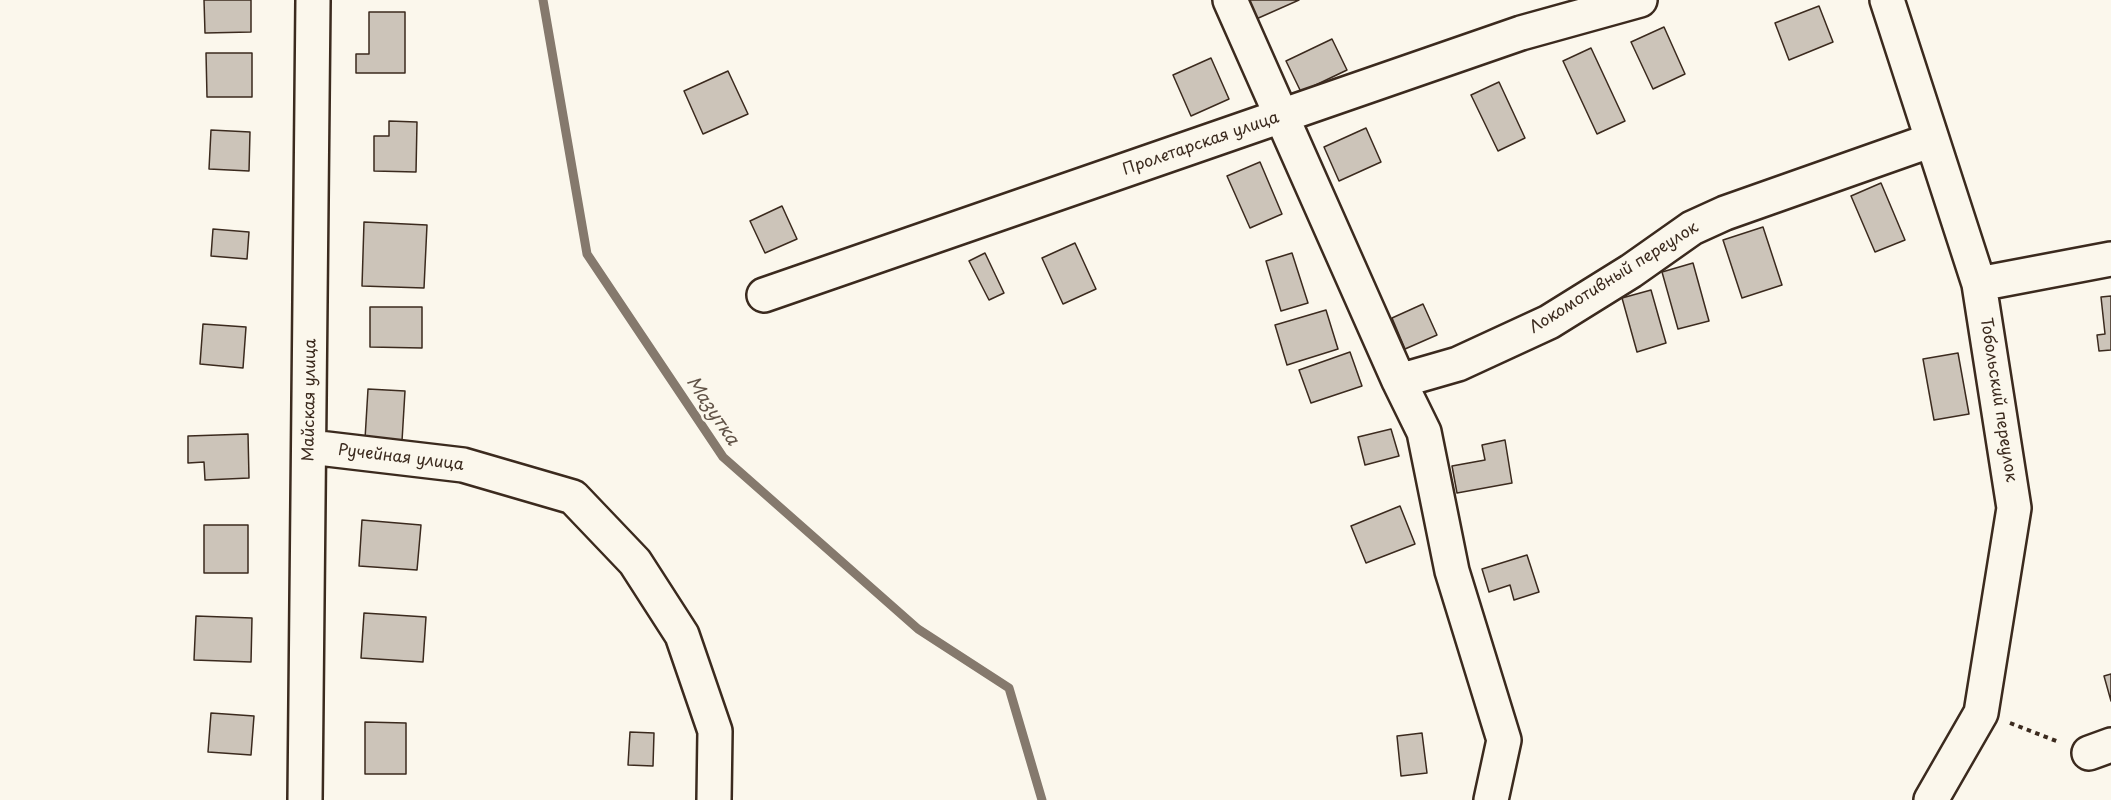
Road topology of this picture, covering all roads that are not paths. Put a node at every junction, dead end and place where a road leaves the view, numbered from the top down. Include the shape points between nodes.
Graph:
1 (314, 0) edge
2 (1230, 0) edge
3 (1640, 0) edge
4 (1887, 0) edge
5 (1280, 116) junction
6 (1932, 140) junction
7 (2111, 259) edge
8 (1979, 284) junction
9 (764, 295) dead end
10 (1399, 381) junction
11 (310, 447) junction
12 (305, 800) edge
13 (714, 800) edge
14 (1491, 800) edge
15 (1931, 800) edge

1 - 11 street, Майская улица
2 - 5 street
3 - 5 street, Пролетарская улица via 1521,33
4 - 6 street, Тобольский переулок
5 - 9 street, Пролетарская улица
5 - 10 street
6 - 8 street, Тобольский переулок
6 - 10 street, Локомотивный переулок via 1725,213 1692,228 1550,322 1458,364
7 - 8 street
8 - 15 street, Тобольский переулок via 2014,508 1981,712
10 - 14 street via 1424,432 1452,571 1504,740
11 - 12 street, Майская улица
11 - 13 street, Ручейная улица via 463,465 573,497 635,562 682,635 715,731

